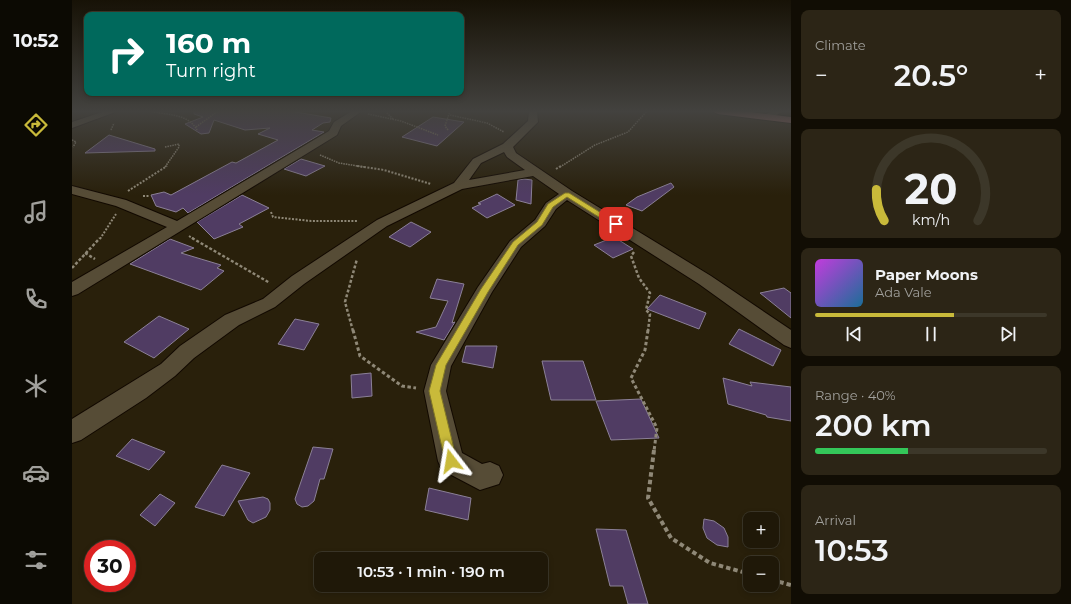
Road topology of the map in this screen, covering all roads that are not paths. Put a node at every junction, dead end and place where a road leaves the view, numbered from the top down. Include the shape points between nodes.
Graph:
1 (322, 139) edge
2 (513, 139) edge
3 (507, 146) junction
4 (538, 174) junction
5 (454, 188) junction
6 (72, 190) edge
7 (567, 194) junction
8 (178, 226) junction
9 (72, 290) edge
10 (791, 340) edge
11 (72, 432) edge
12 (490, 475) dead end

1 - 8 street
2 - 3 street
3 - 4 street via 511,155
3 - 5 street via 477,161
4 - 5 street
4 - 7 street
5 - 11 street via 370,231 269,303 232,320 209,335 138,392
6 - 8 street via 121,203
7 - 10 street via 705,280
7 - 12 street via 551,206 540,224 515,244 441,365 435,391 451,461 480,477
8 - 9 street

